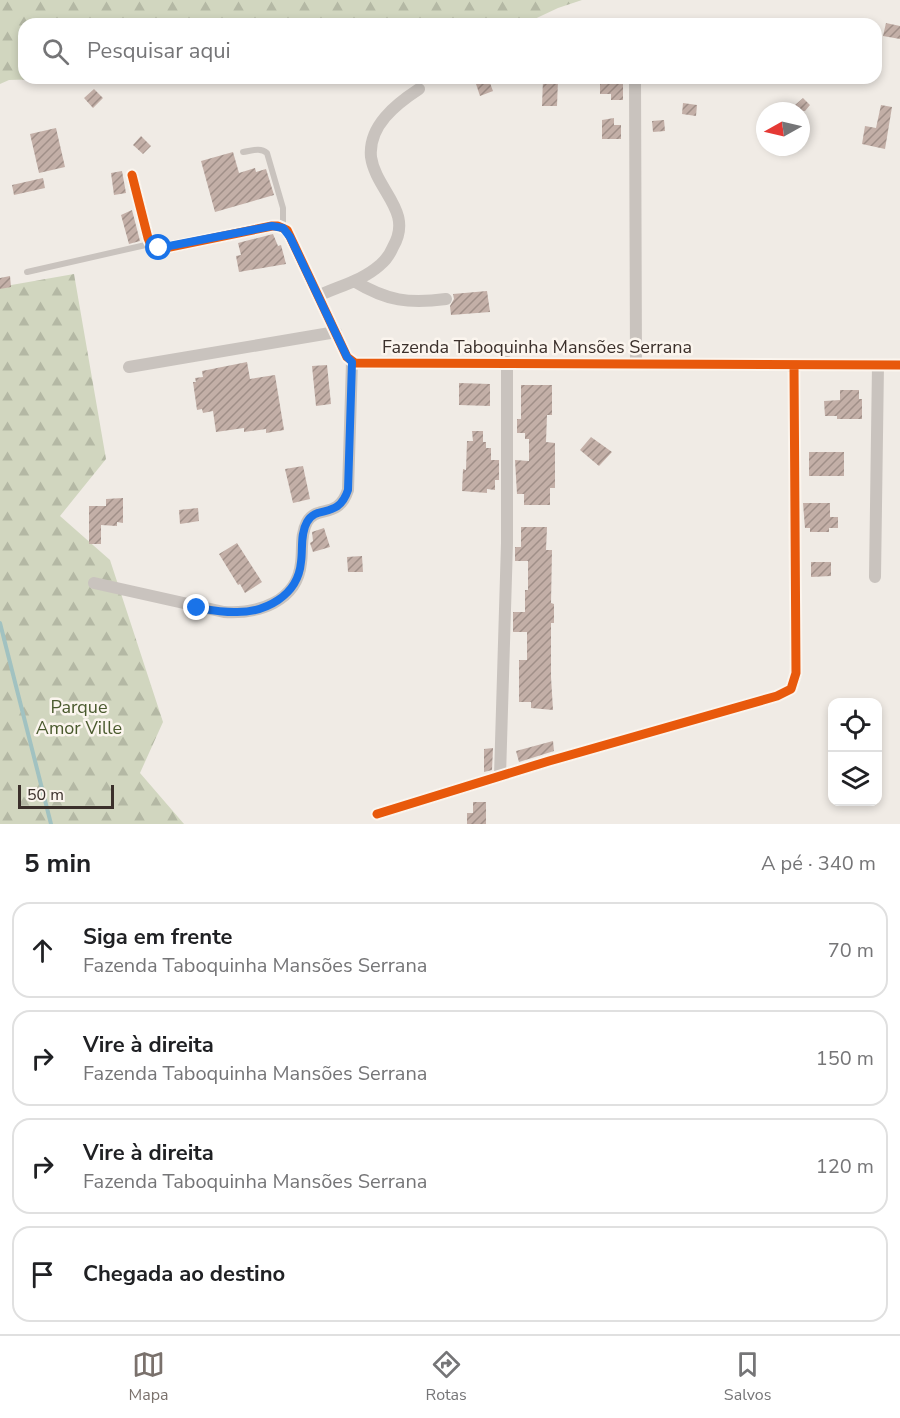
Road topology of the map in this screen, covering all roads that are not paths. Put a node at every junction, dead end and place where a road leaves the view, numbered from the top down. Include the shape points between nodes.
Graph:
1 (635, 84) edge
2 (418, 89) dead end
3 (243, 152) dead end
4 (132, 175) dead end
5 (283, 228) junction
6 (150, 244) junction
7 (27, 272) dead end
8 (354, 281) junction
9 (318, 296) junction
10 (446, 299) dead end
11 (336, 332) junction
12 (352, 362) junction
13 (507, 362) junction
14 (636, 364) junction
15 (794, 365) junction
16 (878, 365) junction
17 (900, 365) edge
18 (129, 367) dead end
19 (875, 577) dead end
20 (94, 582) dead end
21 (500, 776) junction
22 (377, 814) dead end

1 - 14 street
2 - 8 street via 382,120 372,146 377,176 398,215 398,237 381,264
3 - 5 lane via 257,149 267,153 283,208
4 - 6 street
5 - 6 street via 272,226 165,248
5 - 9 street
6 - 7 lane
8 - 9 street
8 - 10 street via 398,300 421,303
9 - 11 street
11 - 12 street
11 - 18 street
12 - 13 street, Fazenda Taboquinha Mansões Serrana
12 - 20 street via 348,490 342,504 308,520 297,582 286,596 265,607 230,612 197,608
13 - 14 street, Fazenda Taboquinha Mansões Serrana
13 - 21 street, Fazenda Taboquinha Mansões Serrana via 507,543
14 - 15 street, Fazenda Taboquinha Mansões Serrana
15 - 16 street, Fazenda Taboquinha Mansões Serrana
15 - 21 street via 796,673 791,689
16 - 17 street, Fazenda Taboquinha Mansões Serrana
16 - 19 street
21 - 22 street

